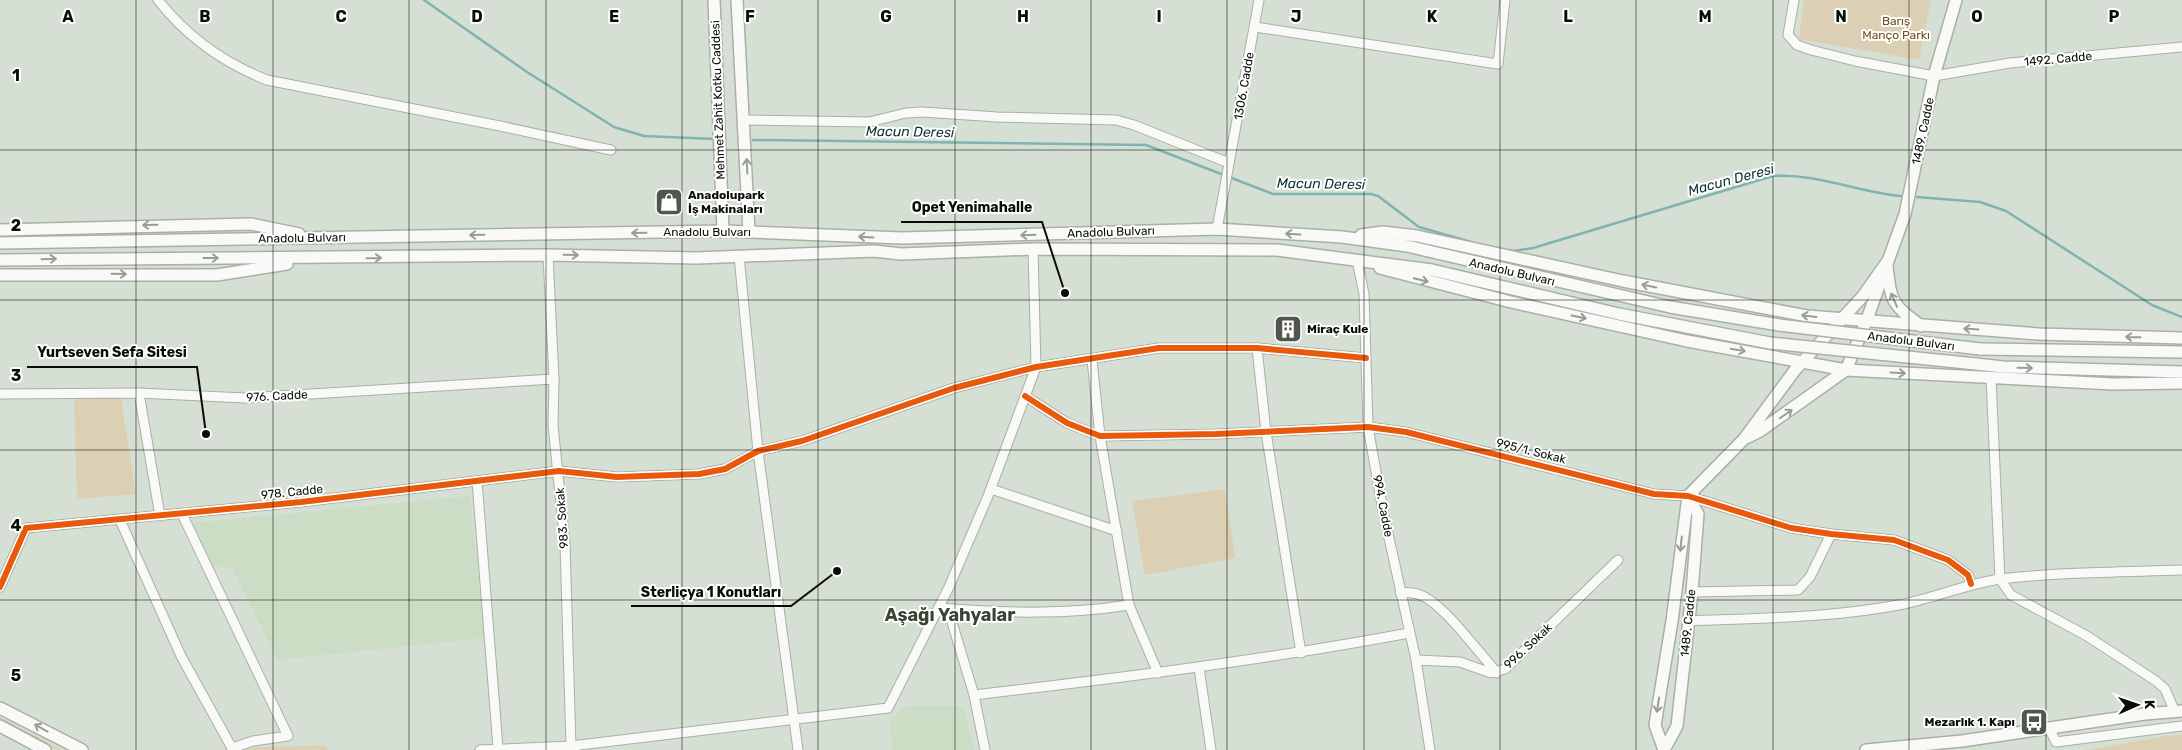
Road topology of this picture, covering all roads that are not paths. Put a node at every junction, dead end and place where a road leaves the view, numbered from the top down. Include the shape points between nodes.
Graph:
1 (158, 0) edge
2 (714, 0) edge
3 (737, 0) edge
4 (1259, 0) edge
5 (1505, 0) edge
6 (1794, 0) edge
7 (1956, 0) edge
8 (1255, 27) junction
9 (2182, 47) edge
10 (1934, 76) junction
11 (744, 120) junction
12 (611, 150) dead end
13 (1229, 167) junction
14 (1217, 229) junction
15 (0, 230) edge
16 (723, 231) junction
17 (749, 232) junction
18 (1342, 237) junction
19 (320, 238) junction
20 (0, 243) edge
21 (1033, 249) junction
22 (548, 255) junction
23 (739, 256) junction
24 (321, 259) junction
25 (0, 260) edge
26 (1358, 260) junction
27 (1887, 262) junction
28 (0, 275) edge
29 (1842, 320) junction
30 (1866, 322) junction
31 (1921, 326) junction
32 (2182, 338) edge
33 (1257, 348) junction
34 (2182, 352) edge
35 (1366, 358) junction
36 (1092, 360) junction
37 (1804, 362) junction
38 (1036, 367) junction
39 (1846, 370) junction
40 (2182, 372) edge
41 (1991, 378) junction
42 (554, 379) junction
43 (2182, 383) edge
44 (139, 393) junction
45 (0, 394) edge
46 (1025, 396) junction
47 (1368, 427) junction
48 (1266, 432) junction
49 (1100, 436) junction
50 (1744, 439) junction
51 (758, 451) junction
52 (559, 471) junction
53 (477, 481) junction
54 (991, 489) junction
55 (1688, 496) junction
56 (182, 514) junction
57 (160, 516) junction
58 (120, 520) junction
59 (1117, 530) junction
60 (1832, 534) junction
61 (1618, 560) dead end
62 (2182, 570) edge
63 (2000, 579) junction
64 (1971, 584) junction
65 (0, 587) edge
66 (1400, 592) junction
67 (1692, 592) junction
68 (1129, 605) junction
69 (944, 608) junction
70 (1672, 620) junction
71 (1688, 621) junction
72 (1409, 633) junction
73 (1300, 653) junction
74 (1416, 660) junction
75 (1199, 668) junction
76 (1158, 673) junction
77 (1497, 673) junction
78 (974, 695) junction
79 (0, 708) edge
80 (2178, 712) edge
81 (2145, 714) junction
82 (794, 720) junction
83 (0, 726) edge
84 (2182, 726) edge
85 (2049, 728) junction
86 (2147, 730) junction
87 (1958, 745) edge
88 (67, 747) edge
89 (498, 748) junction
90 (573, 748) edge
91 (232, 749) edge
92 (45, 750) edge
93 (82, 750) edge
94 (480, 750) edge
95 (798, 750) edge
96 (985, 750) edge
97 (1212, 750) edge
98 (1430, 750) edge
99 (1664, 750) edge
100 (1866, 750) edge

1 - 12 street via 197,41 267,80
2 - 16 main road, Mehmet Zahit Kotku Caddesi
3 - 11 main road, Mehmet Zahit Kotku Caddesi
4 - 8 street, 1306. Cadde
5 - 8 street via 1498,64
6 - 10 street via 1788,35 1797,45 1855,61
7 - 10 main road, 1489. Cadde
8 - 13 street, 1306. Cadde
9 - 10 street, 1492. Cadde via 2010,63
10 - 27 main road, 1489. Cadde via 1905,214
11 - 13 street via 869,122 922,112 1116,120
17 -> 11 main road, Mehmet Zahit Kotku Caddesi
13 - 14 street, 1306. Cadde
14 -> 17 main road, Anadolu Bulvarı via 902,238
18 -> 14 main road, Anadolu Bulvarı
19 -> 15 main road via 251,224
16 - 17 main road, Anadolu Bulvarı
16 -> 19 main road, Anadolu Bulvarı
29 -> 18 main road via 1623,281 1417,236 1383,232
18 - 34 main road, Anadolu Bulvarı, bridge via 1407,246 1670,308 1779,325 1980,348
19 - 20 main road, Anadolu Bulvarı
21 - 23 main road, Anadolu Bulvarı
21 - 26 main road, Anadolu Bulvarı via 1277,250
21 - 38 street
22 -> 23 main road, Anadolu Bulvarı
24 -> 22 main road, Anadolu Bulvarı
22 - 42 street, 983. Sokak
23 - 51 street
25 -> 24 main road, Anadolu Bulvarı
28 -> 24 main road via 217,275
26 - 35 street, 994. Cadde via 1364,294
26 -> 37 main road via 1399,275 1518,304 1687,341
26 -> 40 main road, Anadolu Bulvarı, bridge via 1432,270 1619,314 1770,343 2002,367
27 - 29 main road, 1489. Cadde
27 - 30 main road, 1489. Cadde
31 -> 27 main road via 1897,308 1890,292
29 - 30 main road
29 - 37 main road, 1489. Cadde
30 - 31 main road
30 - 39 main road, 1489. Cadde
32 -> 31 main road
33 - 35 street, 978. Cadde
33 - 36 street, 978. Cadde via 1158,348
33 - 48 street
35 - 47 street, 994. Cadde
36 - 38 street, 978. Cadde
36 - 49 street
37 - 39 main road
37 - 50 main road, 1489. Cadde
38 - 46 street
38 - 51 street, 978. Cadde via 954,388 802,441
39 -> 41 main road
50 -> 39 main road, 1489. Cadde
41 - 43 main road via 2113,384
41 - 63 street
42 - 44 street, 976. Cadde via 244,398
42 - 52 street, 983. Sokak via 553,425
44 - 45 street, 976. Cadde
44 - 57 street
46 - 49 street via 1067,423
46 - 54 street
47 - 48 street, 995/1. Sokak
47 - 55 street, 995/1. Sokak via 1414,434 1654,494
47 - 66 street, 994. Cadde
48 - 49 street, 995/1. Sokak
48 - 73 street
49 - 59 street
50 - 55 main road, 1489. Cadde
51 - 52 street, 978. Cadde via 725,470 699,474 617,477
51 - 82 street
52 - 53 street, 978. Cadde
52 - 90 street, 983. Sokak
53 - 56 street, 978. Cadde
53 - 89 street
54 - 59 street
54 - 69 street
55 - 60 street, 995/1. Sokak via 1791,528
55 - 67 main road, 1489. Cadde via 1698,514
55 -> 70 main road, 1489. Cadde
56 - 57 street, 978. Cadde
56 - 91 street via 288,736 253,741
57 - 58 street, 978. Cadde
58 - 65 street, 978. Cadde via 26,528
58 - 91 street via 181,656
59 - 68 street
60 - 64 street, 995/1. Sokak via 1894,540 1948,560 1964,572
60 - 67 street via 1810,577 1798,590
61 - 77 street, 996. Sokak via 1505,669
62 - 63 street
63 - 64 street
63 - 80 street via 2011,595 2087,636 2156,681
64 - 71 street via 1906,604 1832,615
66 - 72 street, 994. Cadde
66 - 77 street via 1428,599
67 - 71 main road, 1489. Cadde
68 - 69 street via 1099,610 1008,614
68 - 76 street
69 - 78 street
69 - 82 street via 888,708
70 - 71 main road
70 -> 99 main road, 1489. Cadde via 1655,725
71 - 99 main road, 1489. Cadde via 1677,726
72 - 73 street
72 - 74 street, 994. Cadde
73 - 75 street
74 - 77 street, 996. Sokak via 1460,662
74 - 98 street, 994. Cadde
75 - 76 street
75 - 97 street
76 - 78 street
78 - 96 street
88 -> 79 main road
80 - 81 main road
81 - 85 main road
81 - 86 street
82 - 90 street
82 - 95 street
83 - 92 main road
84 - 86 street
85 - 86 street via 2056,742
85 - 87 main road
87 - 100 main road
88 - 93 main road
89 - 90 street
89 - 94 street

